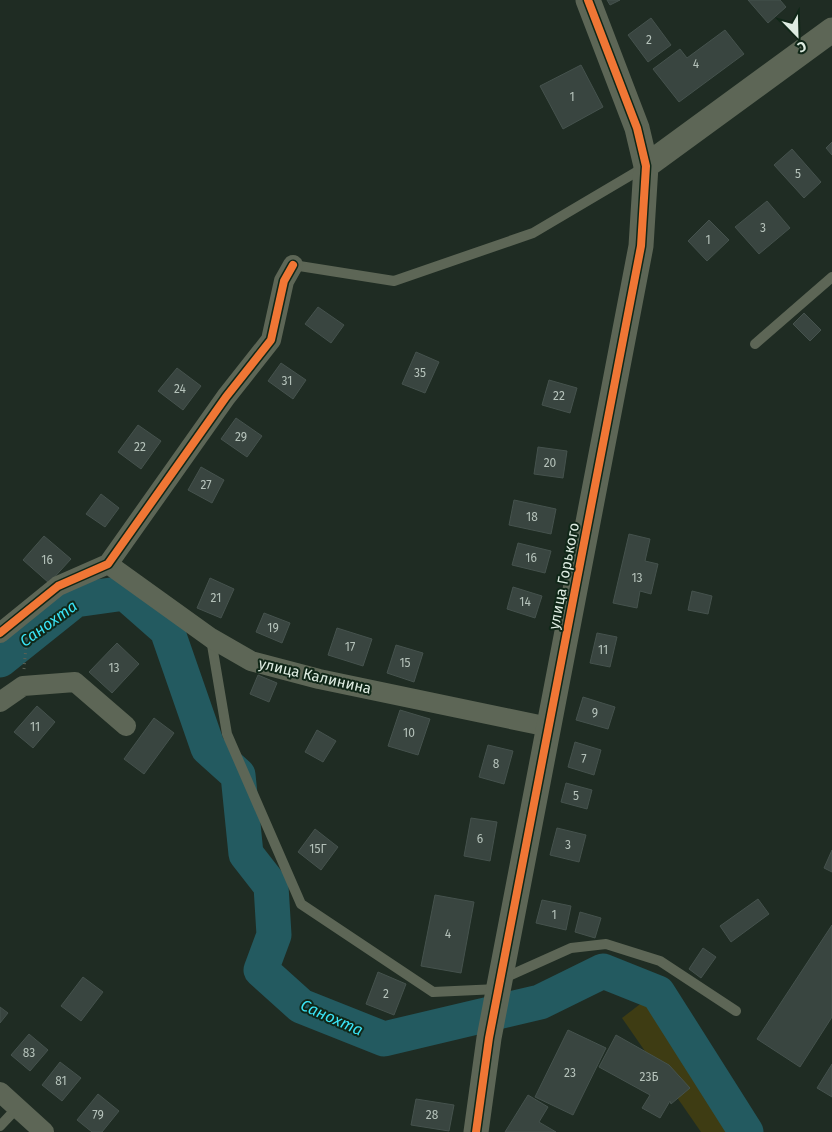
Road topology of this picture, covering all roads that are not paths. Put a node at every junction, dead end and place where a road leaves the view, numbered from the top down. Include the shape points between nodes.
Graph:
1 (588, 0) edge
2 (832, 31) edge
3 (646, 166) junction
4 (293, 264) joint
5 (832, 277) edge
6 (754, 344) dead end
7 (108, 564) junction
8 (0, 633) edge
9 (211, 638) junction
10 (0, 702) edge
11 (126, 726) dead end
12 (549, 727) junction
13 (500, 984) junction
14 (736, 1011) dead end
15 (0, 1092) edge
16 (17, 1108) junction
17 (0, 1126) edge
18 (44, 1132) edge
19 (476, 1132) edge

1 - 3 street, улица Горького via 637,128
2 - 3 street
3 - 4 lane via 533,233 394,281
3 - 12 street, улица Горького via 641,246
4 - 7 street via 284,281 271,340 226,397
5 - 6 lane
7 - 8 street via 58,586
7 - 9 street, улица Калинина
9 - 12 street, улица Калинина via 251,661 319,679
9 - 13 lane via 227,734 301,904 433,992
10 - 11 street via 23,686 75,682
12 - 13 street, улица Горького
13 - 14 lane via 571,948 606,944 660,961
13 - 19 street, улица Горького
15 - 16 street
16 - 17 lane
16 - 18 street

